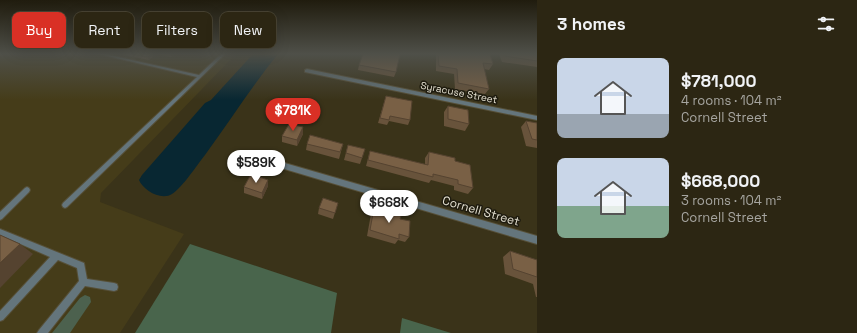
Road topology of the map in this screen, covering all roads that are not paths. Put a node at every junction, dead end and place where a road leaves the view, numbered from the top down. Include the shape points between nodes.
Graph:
1 (170, 70) edge
2 (206, 70) edge
3 (307, 71) dead end
4 (199, 76) junction
5 (537, 118) edge
6 (257, 158) dead end
7 (27, 190) dead end
8 (65, 205) dead end
9 (0, 217) edge
10 (0, 232) edge
11 (537, 240) edge
12 (56, 256) junction
13 (83, 282) junction
14 (114, 287) dead end
15 (0, 317) edge
16 (42, 333) edge

1 - 4 lane
2 - 4 lane
3 - 5 street, Syracuse Street
4 - 8 lane
6 - 11 street, Cornell Street
7 - 9 lane
10 - 12 lane
12 - 13 lane via 81,266
12 - 15 lane
13 - 14 lane
13 - 16 lane

